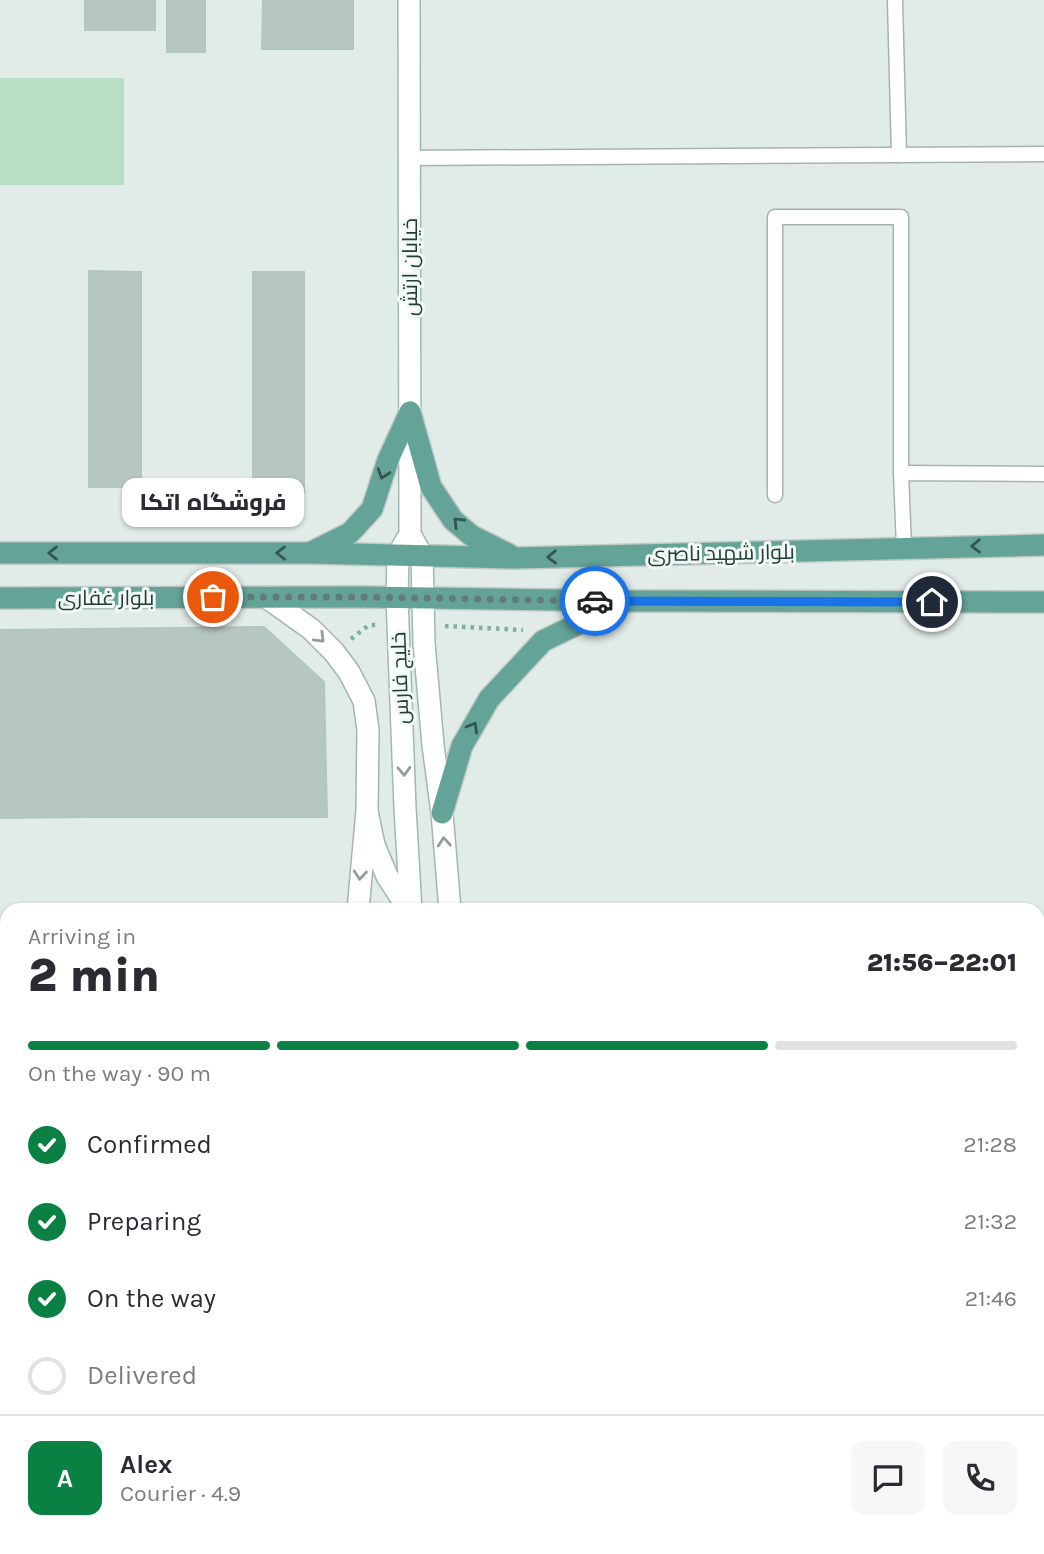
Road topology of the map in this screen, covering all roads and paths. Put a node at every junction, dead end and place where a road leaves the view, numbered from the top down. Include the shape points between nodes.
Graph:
1 (409, 0) edge
2 (895, 0) edge
3 (1044, 154) edge
4 (899, 155) junction
5 (410, 158) junction
6 (410, 412) junction
7 (901, 473) junction
8 (1044, 474) edge
9 (775, 495) dead end
10 (410, 534) junction
11 (1044, 545) edge
12 (904, 548) junction
13 (0, 553) edge
14 (310, 553) junction
15 (398, 555) junction
16 (422, 556) junction
17 (515, 558) junction
18 (266, 597) junction
19 (0, 598) edge
20 (397, 598) junction
21 (422, 598) junction
22 (624, 601) junction
23 (1044, 603) edge
24 (366, 811) junction
25 (442, 814) junction
26 (359, 903) edge
27 (405, 903) edge
28 (410, 903) edge
29 (449, 903) edge

1 - 5 main road, خیابان ارتش
2 - 4 lane
3 - 4 lane
4 - 5 lane
5 - 6 main road, خیابان ارتش
6 - 10 main road, خیابان ارتش
6 -> 14 main road via 372,509 350,533
17 -> 6 main road via 472,536 453,520 431,488
7 - 8 lane
7 - 9 lane via 901,217 775,217
7 - 12 lane
10 - 15 main road, خلیج فارس
10 - 16 main road, خلیج فارس
11 -> 12 main road, بلوار شهید ناصری
12 -> 17 main road, بلوار شهید ناصری
14 -> 13 main road
14 - 15 main road
15 - 16 main road, بلوار شهید ناصری
15 - 20 main road, خلیج فارس
16 - 17 main road, بلوار شهید ناصری
16 - 21 main road, خلیج فارس
18 - 19 main road, بلوار غفاری
18 - 20 main road, بلوار غفاری
18 -> 24 main road via 334,652 364,701
20 - 21 main road, بلوار غفاری
20 -> 28 main road, خلیج فارس
21 - 22 main road
21 - 25 main road, خلیج فارس
22 - 23 main road
25 -> 22 main road via 462,746 489,699 543,642
24 -> 26 main road
24 - 27 main road via 387,876
29 -> 25 main road, خلیج فارس

